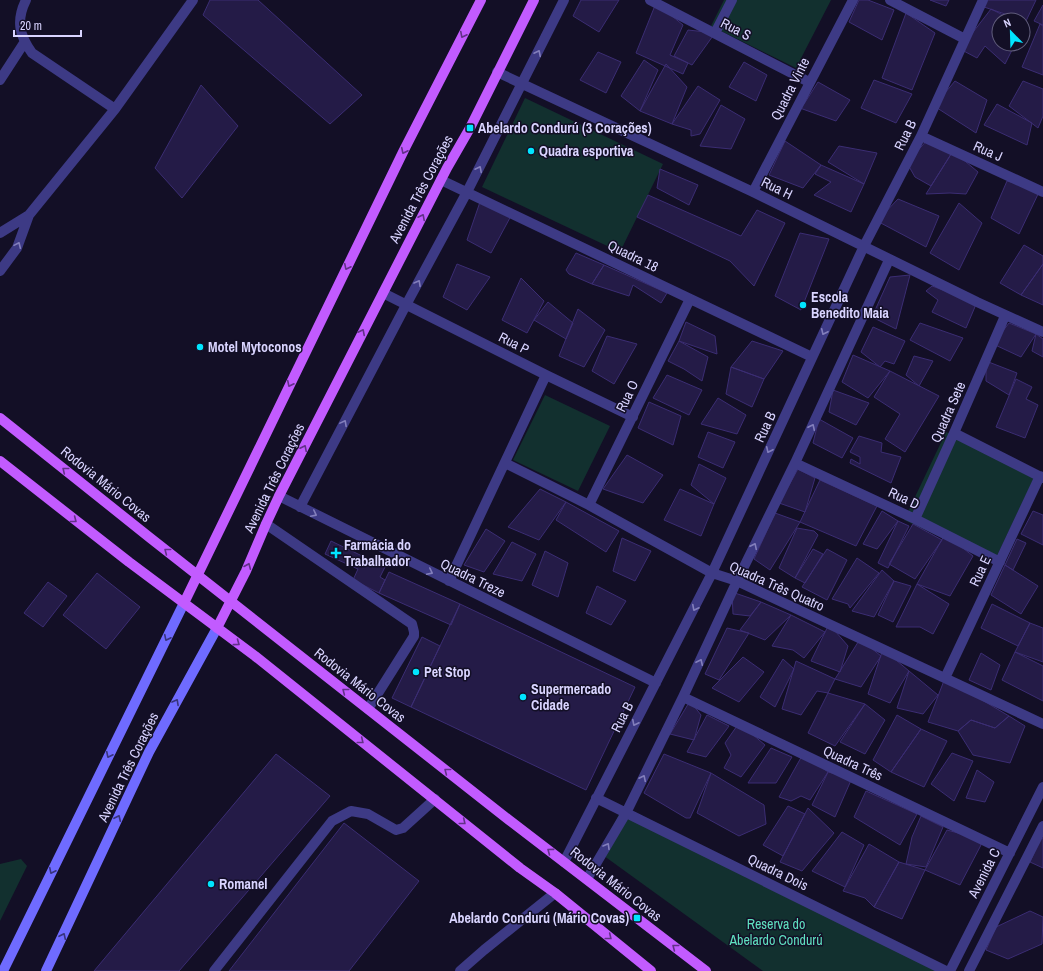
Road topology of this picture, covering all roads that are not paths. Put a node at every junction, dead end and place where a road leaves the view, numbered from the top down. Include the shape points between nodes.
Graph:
1 (26, 0) edge
2 (193, 0) edge
3 (481, 0) edge
4 (534, 0) edge
5 (564, 0) edge
6 (650, 0) edge
7 (732, 0) edge
8 (853, 0) edge
9 (890, 0) edge
10 (983, 0) edge
11 (715, 34) junction
12 (965, 39) junction
13 (24, 42) junction
14 (497, 72) junction
15 (0, 80) edge
16 (809, 82) junction
17 (523, 84) junction
18 (115, 109) junction
19 (921, 136) junction
20 (441, 180) junction
21 (1042, 188) edge
22 (467, 192) junction
23 (753, 192) junction
24 (29, 215) junction
25 (0, 233) edge
26 (864, 246) junction
27 (890, 260) junction
28 (0, 272) edge
29 (383, 293) junction
30 (690, 299) junction
31 (406, 305) junction
32 (1005, 316) junction
33 (1043, 332) edge
34 (812, 357) junction
35 (546, 375) junction
36 (633, 417) junction
37 (0, 418) edge
38 (954, 433) junction
39 (0, 461) edge
40 (505, 463) junction
41 (795, 463) junction
42 (1042, 477) edge
43 (279, 496) junction
44 (589, 505) junction
45 (300, 507) junction
46 (915, 519) junction
47 (266, 524) junction
48 (1000, 562) junction
49 (712, 573) junction
50 (197, 575) junction
51 (737, 581) junction
52 (449, 582) junction
53 (230, 601) junction
54 (184, 603) junction
55 (217, 628) junction
56 (944, 678) junction
57 (656, 683) junction
58 (683, 697) junction
59 (368, 709) junction
60 (1043, 724) edge
61 (1043, 787) edge
62 (596, 798) junction
63 (435, 800) junction
64 (626, 813) junction
65 (1043, 826) edge
66 (1010, 853) junction
67 (564, 862) junction
68 (587, 879) junction
69 (555, 893) junction
70 (3, 971) edge
71 (46, 971) edge
72 (214, 971) edge
73 (460, 971) edge
74 (651, 971) edge
75 (706, 971) edge
76 (946, 971) edge
77 (950, 971) edge
78 (969, 971) edge

1 - 13 street via 20,14 20,29
2 - 18 street
3 -> 50 main road, Avenida Três Corações via 404,150
4 - 14 main road, Avenida Três Corações
17 -> 5 street
6 - 11 street, Rua S
7 - 11 street
8 - 16 street, Quadra Vinte
9 - 12 street
10 - 12 street, Rua B
11 - 16 street, Rua S
12 - 19 street, Rua B
13 - 15 street
13 - 18 street via 32,53
14 - 17 street, Rua H
14 - 20 main road, Avenida Três Corações
16 - 23 street, Quadra Vinte
22 -> 17 street
17 - 23 street, Rua H
18 - 24 street
19 - 21 street, Rua J
19 - 26 street, Rua B
20 - 22 street, Quadra 18
29 -> 20 main road, Avenida Três Corações
22 - 30 street, Quadra 18
31 -> 22 street
23 - 26 street, Rua H
24 - 25 street
28 -> 24 street via 17,248
26 - 27 street, Rua H
26 -> 34 street, Rua B
27 - 32 street, Rua H
41 -> 27 street
29 - 31 street, Rua P
43 -> 29 main road, Avenida Três Corações
30 - 34 street, Quadra 18
30 - 36 street, Rua O
31 - 35 street, Rua P
45 -> 31 street
32 - 33 street, Rua H
32 - 38 street, Quadra Sete
34 -> 49 street, Rua B
35 - 36 street, Rua P
35 - 40 street
36 - 44 street, Rua O
50 -> 37 main road, Rodovia Mário Covas
38 - 42 street
38 - 46 street, Quadra Sete
39 -> 54 main road
40 - 44 street, Quadra Três Quatro
40 - 52 street
41 - 46 street, Rua D
51 -> 41 street
42 - 48 street, Rua E
43 - 45 street, Quadra Treze
43 - 47 main road, Avenida Três Corações
44 - 49 street, Quadra Três Quatro
45 -> 52 street, Quadra Treze
46 - 48 street, Rua D
53 -> 47 main road, Avenida Três Corações
47 - 59 street via 412,624 414,636
48 - 56 street, Rua E
49 - 51 street, Quadra Três Quatro
49 -> 57 street, Rua B
50 - 53 main road, Rodovia Mário Covas
50 - 54 main road, Avenida Três Corações
51 - 56 street, Quadra Três Quatro
58 -> 51 street
52 - 57 street, Quadra Treze
53 - 55 main road, Avenida Três Corações
59 -> 53 main road, Rodovia Mário Covas
54 - 55 main road
54 -> 70 street, Avenida Três Corações
55 -> 63 main road
71 -> 55 street, Avenida Três Corações via 149,752
56 - 60 street, Quadra Três Quatro
57 -> 62 street, Rua B
64 -> 58 street
58 - 66 street, Quadra Três
67 -> 59 main road, Rodovia Mário Covas
61 - 66 street, Avenida C
62 - 64 street, Quadra Dois
62 - 67 street, Rua B
63 -> 69 main road
63 - 72 street via 403,828 396,830 368,814 351,811 332,821
68 -> 64 street
64 - 76 street, Quadra Dois
65 - 78 street
66 - 77 street, Avenida C
67 - 68 main road, Rodovia Mário Covas
75 -> 68 main road, Rodovia Mário Covas
69 - 73 street
69 -> 74 main road

